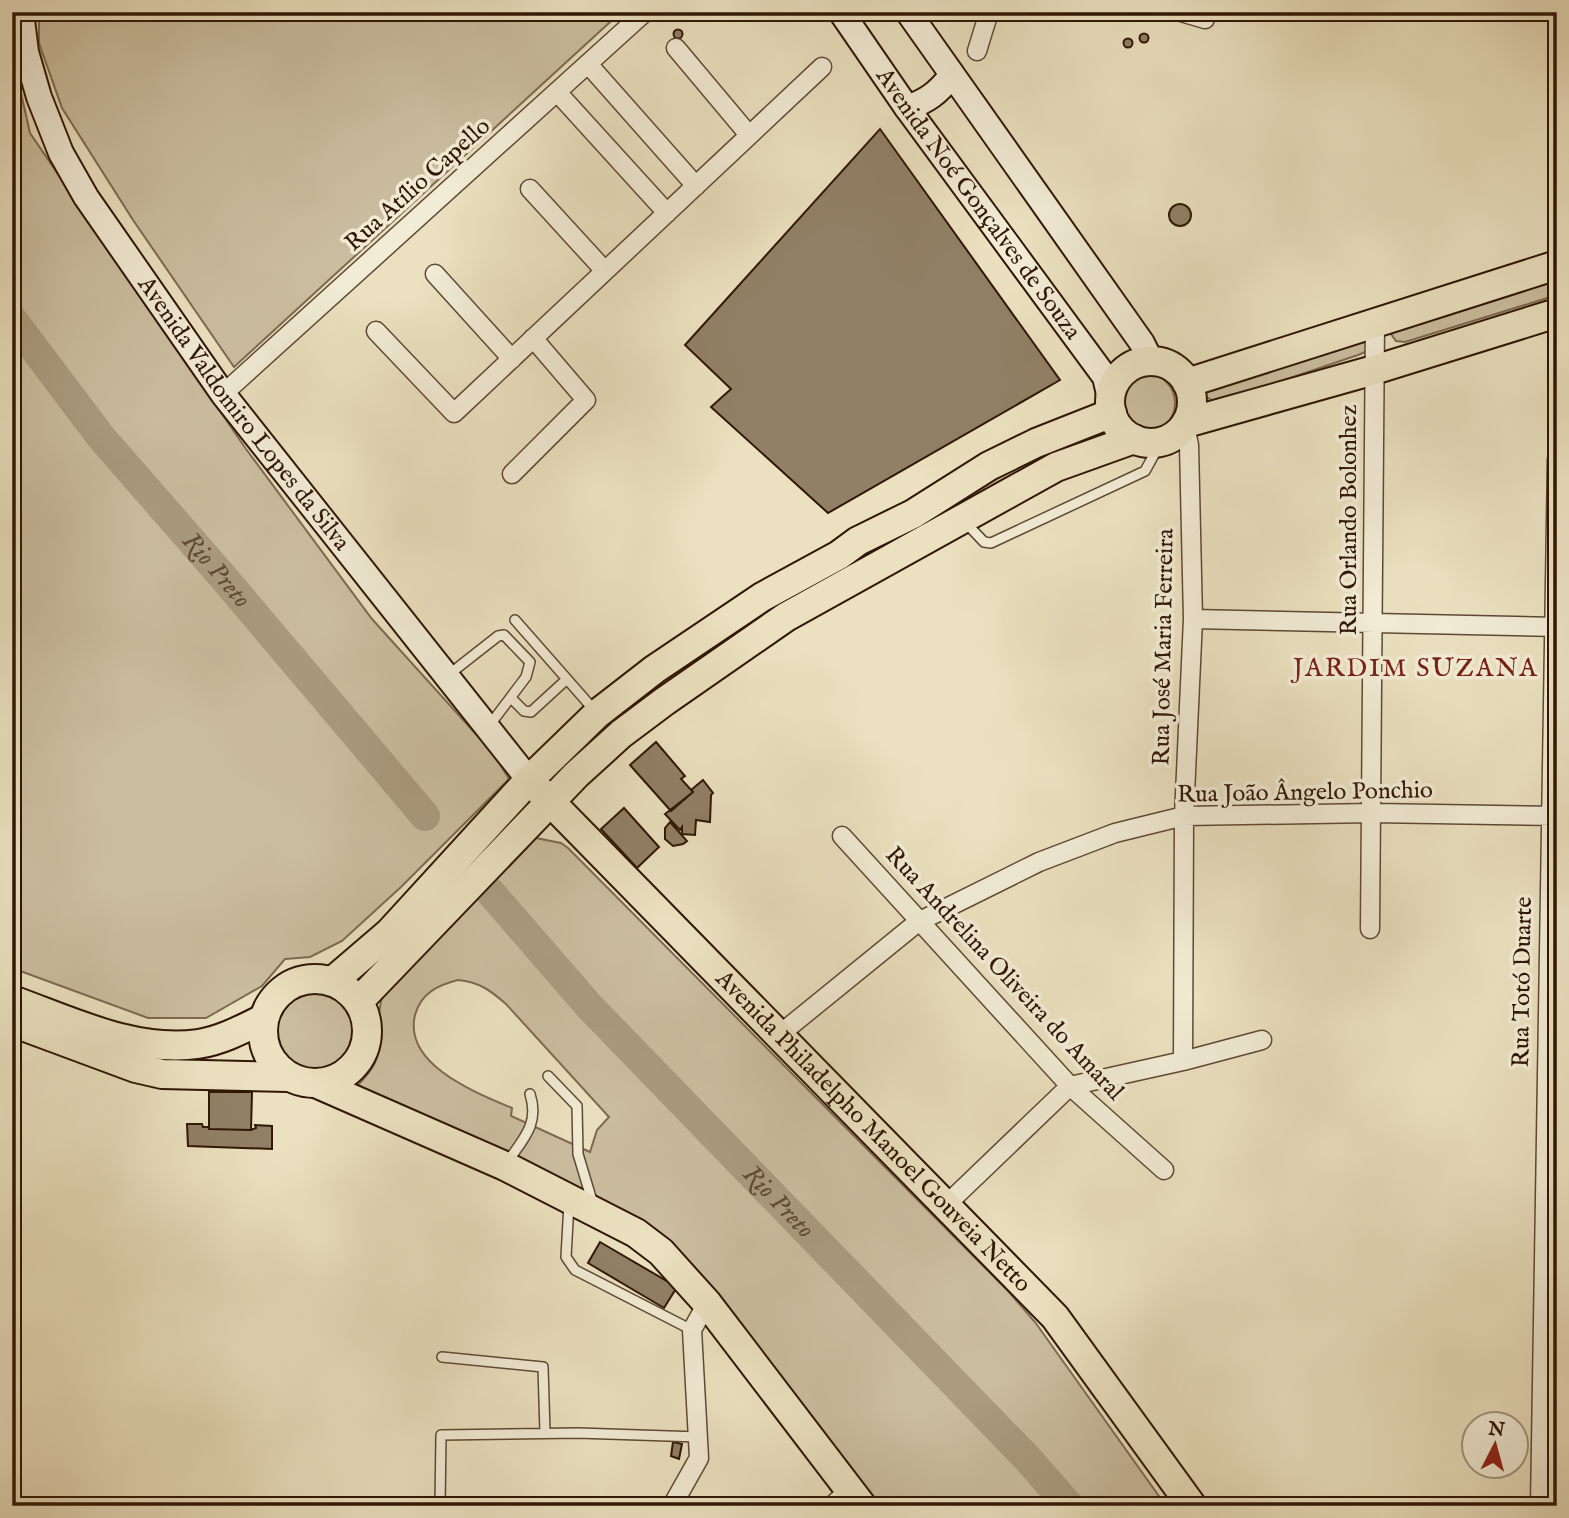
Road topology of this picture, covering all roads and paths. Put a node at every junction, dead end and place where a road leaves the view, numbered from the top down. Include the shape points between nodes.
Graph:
1 (21, 12) edge
2 (645, 12) edge
3 (841, 12) edge
4 (908, 12) edge
5 (989, 12) edge
6 (1181, 12) edge
7 (1205, 19) dead end
8 (676, 48) dead end
9 (977, 51) dead end
10 (588, 64) junction
11 (822, 67) dead end
12 (951, 76) junction
13 (557, 93) junction
14 (907, 108) junction
15 (749, 135) junction
16 (695, 186) junction
17 (530, 189) dead end
18 (667, 213) junction
19 (1557, 265) edge
20 (605, 271) junction
21 (435, 274) dead end
22 (1557, 313) edge
23 (1375, 322) junction
24 (376, 331) dead end
25 (533, 338) junction
26 (512, 359) junction
27 (1151, 362) junction
28 (1374, 370) junction
29 (1187, 383) junction
30 (223, 394) junction
31 (1111, 405) junction
32 (1172, 435) junction
33 (1557, 459) edge
34 (512, 474) dead end
35 (1557, 475) edge
36 (913, 514) junction
37 (962, 520) junction
38 (839, 555) junction
39 (891, 559) junction
40 (806, 607) junction
41 (1193, 619) junction
42 (515, 620) dead end
43 (1374, 623) junction
44 (1555, 627) edge
45 (655, 669) junction
46 (447, 676) junction
47 (567, 679) junction
48 (675, 694) junction
49 (511, 698) junction
50 (597, 714) junction
51 (488, 727) junction
52 (529, 780) junction
53 (549, 802) junction
54 (1373, 813) junction
55 (1184, 816) junction
56 (1554, 816) edge
57 (842, 836) dead end
58 (918, 922) junction
59 (1370, 929) dead end
60 (332, 981) junction
61 (12, 1000) edge
62 (359, 1001) junction
63 (263, 1019) junction
64 (12, 1022) edge
65 (779, 1035) junction
66 (1262, 1040) dead end
67 (1552, 1043) edge
68 (1183, 1061) junction
69 (548, 1076) dead end
70 (288, 1077) junction
71 (318, 1084) junction
72 (1070, 1086) junction
73 (530, 1094) dead end
74 (505, 1166) junction
75 (1164, 1170) dead end
76 (569, 1198) junction
77 (946, 1205) junction
78 (596, 1212) junction
79 (707, 1303) junction
80 (692, 1330) junction
81 (442, 1357) dead end
82 (1549, 1377) edge
83 (545, 1433) junction
84 (699, 1437) junction
85 (848, 1501) edge
86 (440, 1506) edge
87 (672, 1506) edge
88 (1192, 1506) edge
89 (1539, 1506) edge

1 - 30 main road, Avenida Valdomiro Lopes da Silva via 26,52 61,153 86,197
2 - 10 street, Rua Atílio Capello
3 - 14 main road, Avenida Noé Gonçalves de Souza
4 - 12 main road, Avenida Noé Gonçalves de Souza
5 - 9 street
6 - 7 street
8 - 15 street
10 - 13 street, Rua Atílio Capello
10 - 16 street
11 - 15 street
12 - 14 main road via 939,92
12 - 27 main road, Avenida Noé Gonçalves de Souza via 1142,343
13 - 18 street
13 - 30 street, Rua Atílio Capello
14 - 31 main road, Avenida Noé Gonçalves de Souza via 1105,377
15 - 16 street
16 - 18 street
17 - 20 street
18 - 20 street
19 - 23 main road
20 - 25 street
21 - 26 street
22 - 28 main road
23 - 28 street, Rua Orlando Bolonhez
23 - 29 main road
24 - 26 street via 454,413
25 - 26 street
25 - 34 street via 586,400
27 - 29 main road via 1174,369
27 - 31 main road via 1126,370 1114,384
28 - 32 main road
28 - 43 street, Rua Orlando Bolonhez
29 - 32 main road via 1192,405
30 - 46 main road, Avenida Valdomiro Lopes da Silva
31 - 32 main road via 1119,428
31 - 36 main road via 989,466
32 - 37 main road via 1056,467
32 - 37 lane via 1145,471 991,543 984,542
32 - 41 street, Rua José Maria Ferreira
33 - 35 street, Rua Totó Duarte
35 - 44 street, Rua Totó Duarte
36 - 38 main road
36 - 39 main road via 914,532
37 - 39 main road
38 - 40 main road via 816,582
38 - 45 main road via 762,597
39 - 40 main road
40 - 48 main road
41 - 43 street
41 - 55 street, Rua José Maria Ferreira
42 - 47 lane
43 - 44 street
43 - 54 street, Rua Orlando Bolonhez
44 - 56 street, Rua Totó Duarte
45 - 48 main road
45 - 50 main road
46 - 49 lane via 504,635 530,662
46 - 51 main road, Avenida Valdomiro Lopes da Silva
47 - 49 lane via 531,712
47 - 50 lane
48 - 53 main road via 602,749
49 - 51 lane
50 - 52 main road
51 - 52 main road, Avenida Valdomiro Lopes da Silva
52 - 53 main road, Avenida Philadelpho Manoel Gouveia Netto
52 - 60 main road via 389,933
53 - 62 main road
53 - 65 main road, Avenida Philadelpho Manoel Gouveia Netto
54 - 55 street, Rua João Ângelo Ponchio
54 - 56 street, Rua João Ângelo Ponchio
54 - 59 street, Rua Orlando Bolonhez
55 - 58 street, Rua João Ângelo Ponchio via 1115,833 1039,862
55 - 68 street, Rua José Maria Ferreira
56 - 67 street, Rua Totó Duarte
57 - 58 street, Rua Andrelina Oliveira do Amaral
58 - 65 street, Rua João Ângelo Ponchio
58 - 72 street, Rua Andrelina Oliveira do Amaral
60 - 62 main road
60 - 63 main road via 311,979 289,985 272,999
61 - 63 main road via 130,1041 169,1047 201,1044
62 - 71 main road via 368,1022 367,1044 357,1064 340,1078
63 - 70 main road via 263,1042 271,1062
64 - 70 main road via 163,1074
65 - 77 main road, Avenida Philadelpho Manoel Gouveia Netto
66 - 68 street
67 - 82 street, Rua Totó Duarte
68 - 72 street
69 - 78 lane via 577,1106 578,1154
70 - 71 main road
71 - 74 main road
72 - 75 street, Rua Andrelina Oliveira do Amaral
72 - 77 street
73 - 74 lane via 534,1120
74 - 76 main road
76 - 78 main road
76 - 80 lane via 569,1265
77 - 88 main road, Avenida Philadelpho Manoel Gouveia Netto via 1055,1317
78 - 79 main road via 661,1252
79 - 80 street
79 - 85 main road
80 - 84 street
81 - 83 lane via 543,1367
82 - 89 street, Rua Totó Duarte
83 - 84 lane
83 - 86 lane via 441,1435
84 - 87 street via 699,1458

